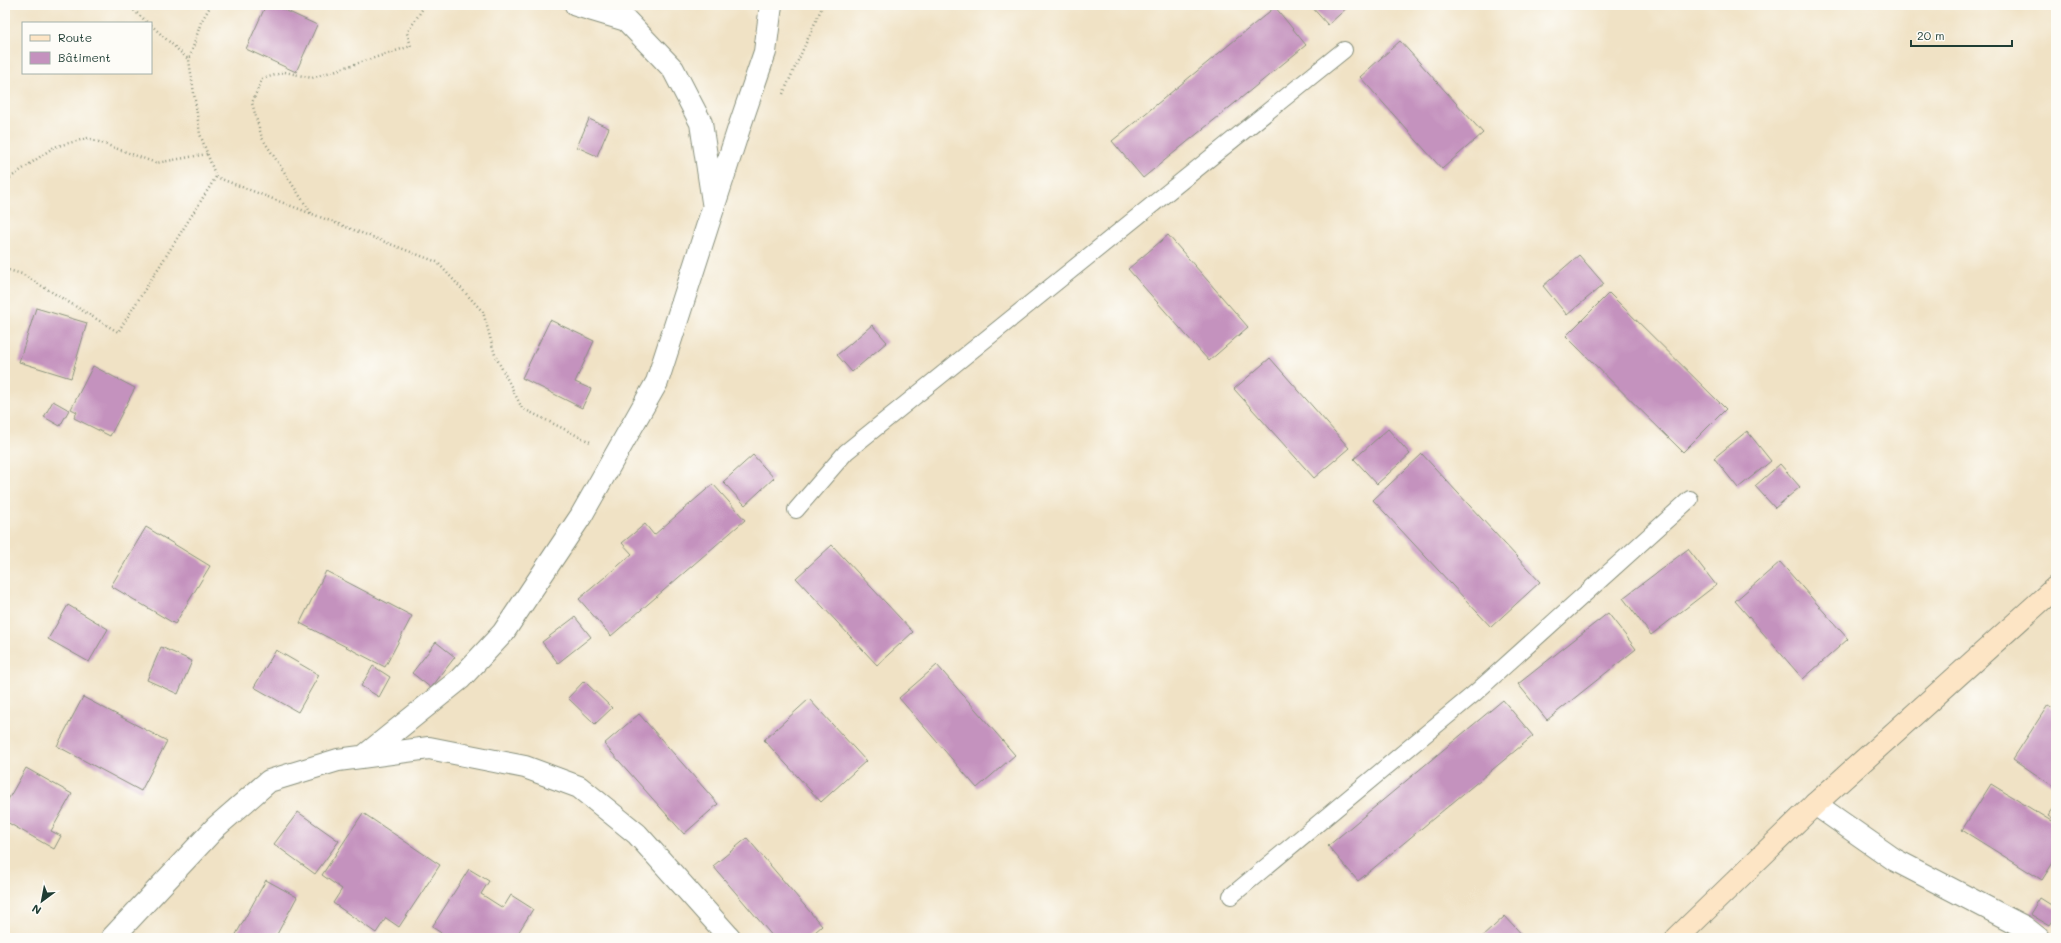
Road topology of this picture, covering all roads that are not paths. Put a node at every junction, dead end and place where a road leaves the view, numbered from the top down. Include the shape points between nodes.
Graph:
1 (576, 5) edge
2 (771, 5) edge
3 (1344, 50) dead end
4 (714, 207) junction
5 (1690, 499) dead end
6 (796, 510) dead end
7 (2056, 587) edge
8 (363, 757) junction
9 (1815, 804) junction
10 (1231, 896) dead end
11 (112, 938) edge
12 (730, 938) edge
13 (1677, 938) edge
14 (2038, 938) edge

1 - 4 street via 626,20 674,69 701,123
2 - 4 street via 765,52
3 - 6 lane via 846,452
4 - 8 street via 657,382 581,516 503,633 460,679
5 - 10 lane via 1475,693
7 - 9 main road
8 - 11 street via 338,760 269,781 216,827
8 - 12 street via 429,748 525,767 580,787 637,834
9 - 13 main road
9 - 14 street via 1895,860 2024,928

